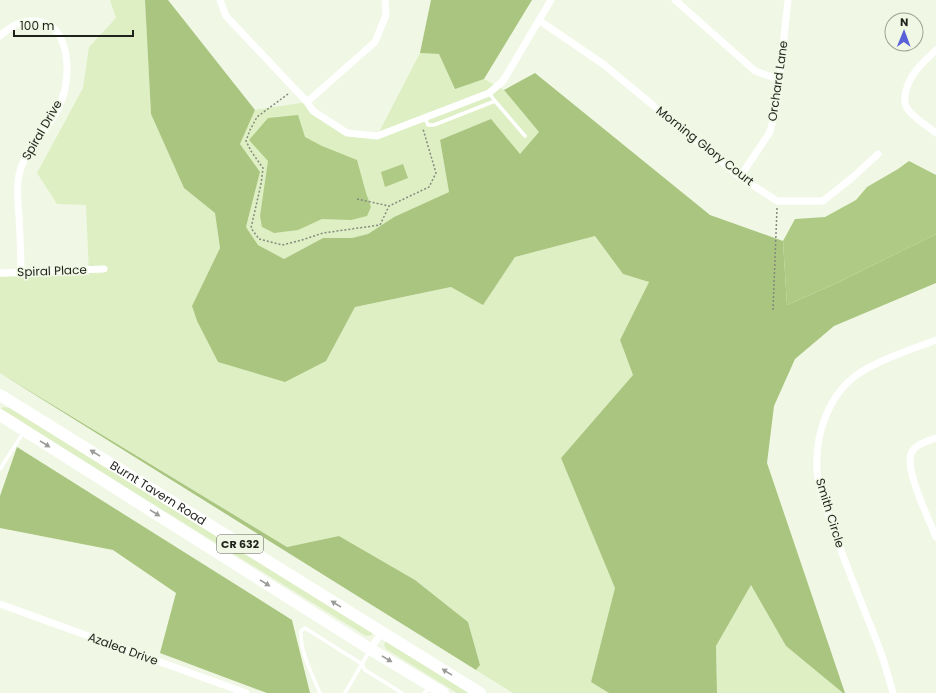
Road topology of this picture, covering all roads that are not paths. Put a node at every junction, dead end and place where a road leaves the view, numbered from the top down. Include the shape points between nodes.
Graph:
1 (220, 0) edge
2 (385, 0) edge
3 (551, 0) edge
4 (675, 0) edge
5 (788, 0) edge
6 (540, 21) junction
7 (0, 36) edge
8 (936, 50) edge
9 (780, 80) junction
10 (489, 93) junction
11 (496, 101) junction
12 (307, 102) junction
13 (422, 119) junction
14 (936, 132) edge
15 (525, 136) dead end
16 (878, 154) dead end
17 (740, 177) junction
18 (104, 269) dead end
19 (0, 272) edge
20 (21, 272) junction
21 (936, 340) edge
22 (0, 395) edge
23 (0, 415) edge
24 (25, 431) junction
25 (936, 438) edge
26 (0, 469) edge
27 (936, 537) edge
28 (0, 604) edge
29 (382, 632) junction
30 (370, 649) junction
31 (362, 664) junction
32 (428, 690) edge
33 (246, 693) edge
34 (320, 693) edge
35 (345, 693) edge
36 (402, 693) edge
37 (443, 693) edge
38 (480, 693) edge
39 (894, 693) edge

1 - 12 street via 226,16
2 - 12 street via 386,15 375,42
3 - 6 street
4 - 9 street via 755,71
5 - 9 street, Orchard Lane
6 - 10 street via 503,81
6 - 17 street, Morning Glory Court via 603,64
7 - 20 street, Spiral Drive via 12,25 26,20 39,21 52,27 60,35 65,47 66,79 59,107 23,162 19,174 17,188
8 - 14 street via 919,66 910,80 905,96 905,105 909,111
9 - 17 street, Orchard Lane via 770,132
10 - 11 lane
10 - 13 street
11 - 13 lane via 434,125 428,125
11 - 15 lane
12 - 13 street via 313,111 347,133 378,136
16 - 17 street, Morning Glory Court via 823,201 778,201
18 - 20 street, Spiral Place
19 - 20 street, Spiral Place
21 - 39 street, Smith Circle via 858,374 846,385 825,416 818,439 817,470 820,486 838,544
29 -> 22 main road, Burnt Tavern Road / CR 632
23 - 24 main road, Burnt Tavern Road / CR 632
24 - 26 lane
24 -> 30 main road, Burnt Tavern Road / CR 632
25 - 27 street via 925,441 915,448 910,459 911,472
28 - 33 street, Azalea Drive
29 - 30 street
38 -> 29 main road, Burnt Tavern Road / CR 632
30 - 31 lane
30 -> 32 main road, Burnt Tavern Road / CR 632
31 - 34 lane via 305,628 301,630 300,636 306,659
31 - 35 lane
31 - 36 lane via 365,670
32 - 37 main road, Burnt Tavern Road / CR 632

